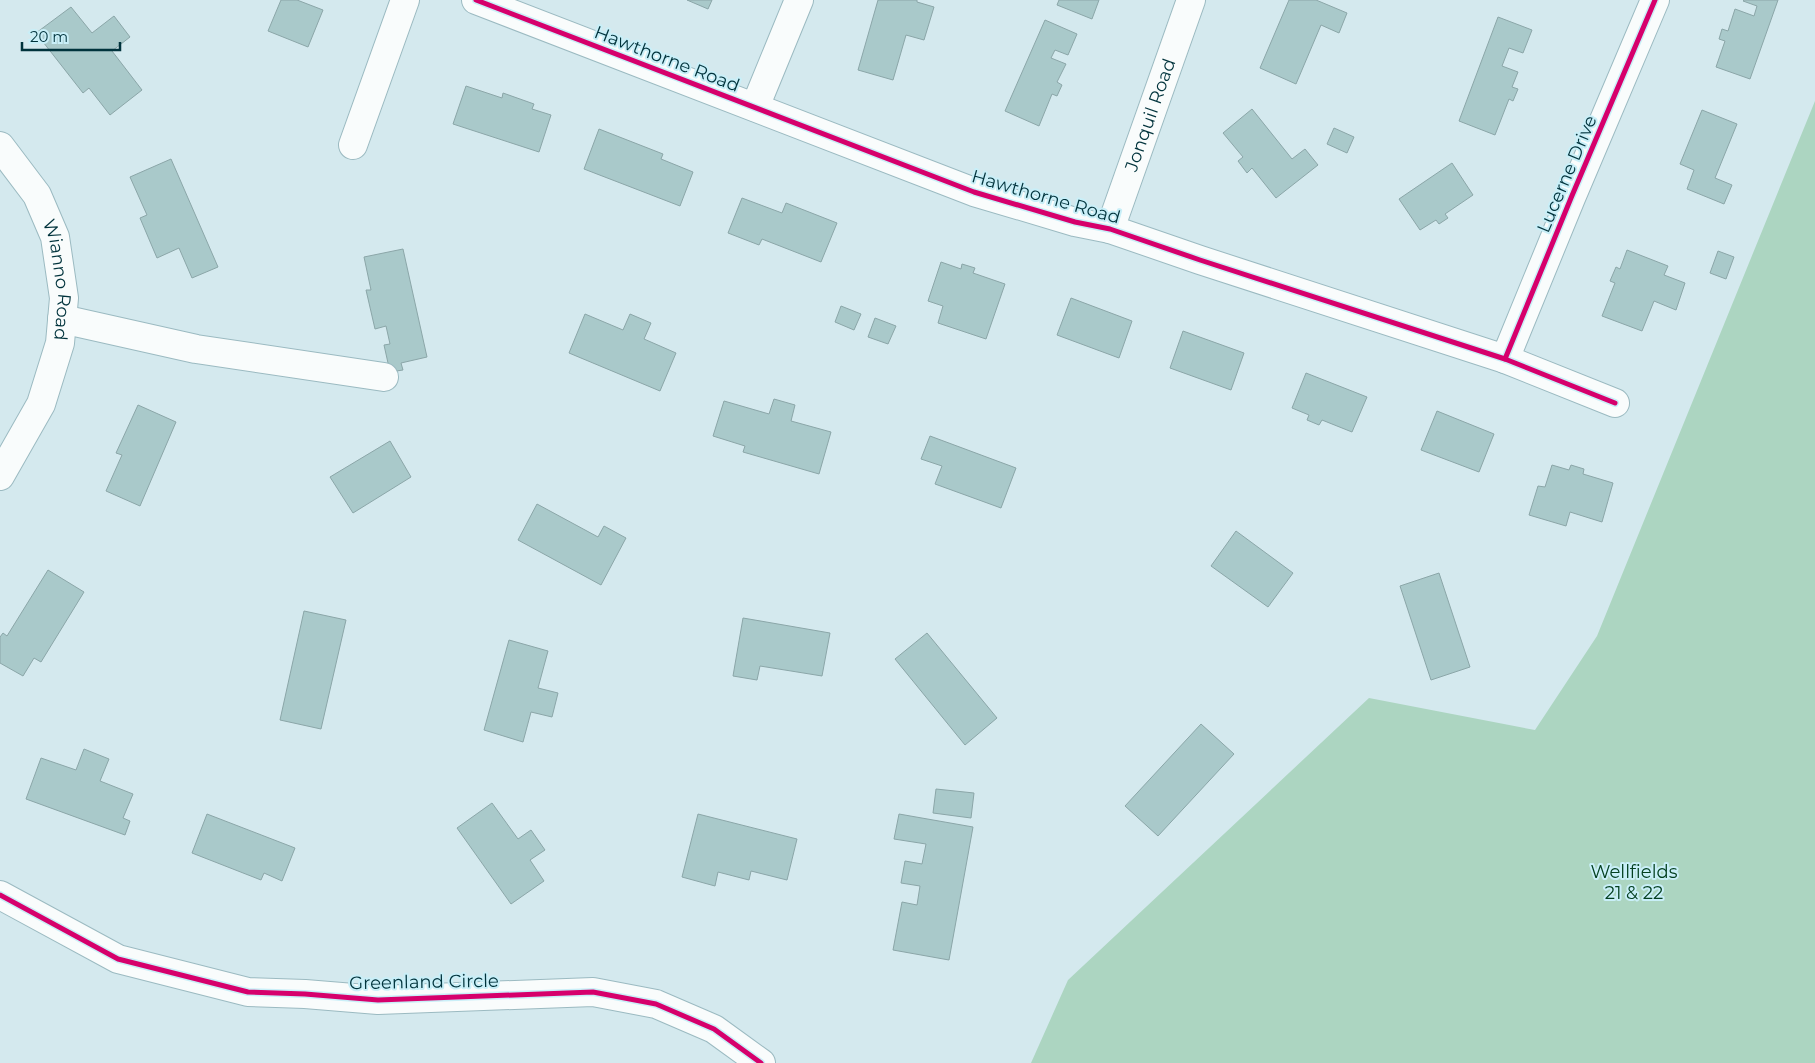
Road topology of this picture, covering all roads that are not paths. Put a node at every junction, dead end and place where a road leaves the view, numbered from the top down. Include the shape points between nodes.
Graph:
1 (404, 0) edge
2 (476, 0) edge
3 (798, 0) edge
4 (1191, 0) edge
5 (1655, 0) edge
6 (755, 107) junction
7 (353, 145) dead end
8 (0, 146) edge
9 (1110, 228) junction
10 (62, 319) junction
11 (1505, 359) junction
12 (384, 377) dead end
13 (1615, 403) dead end
14 (0, 476) edge
15 (0, 896) edge
16 (761, 1063) edge

1 - 7 street
2 - 6 street, Hawthorne Road
3 - 6 street
4 - 9 street, Jonquil Road
5 - 11 street, Lucerne Drive
6 - 9 street, Hawthorne Road via 974,192 1075,222
8 - 10 street, Wianno Road via 37,195 55,237 64,298
9 - 11 street, Hawthorne Road
10 - 12 street via 196,349
10 - 14 street, Wianno Road via 60,343 41,404
11 - 13 street, Hawthorne Road
15 - 16 street, Greenland Circle via 118,960 248,992 378,1000 593,992 656,1004 714,1029

